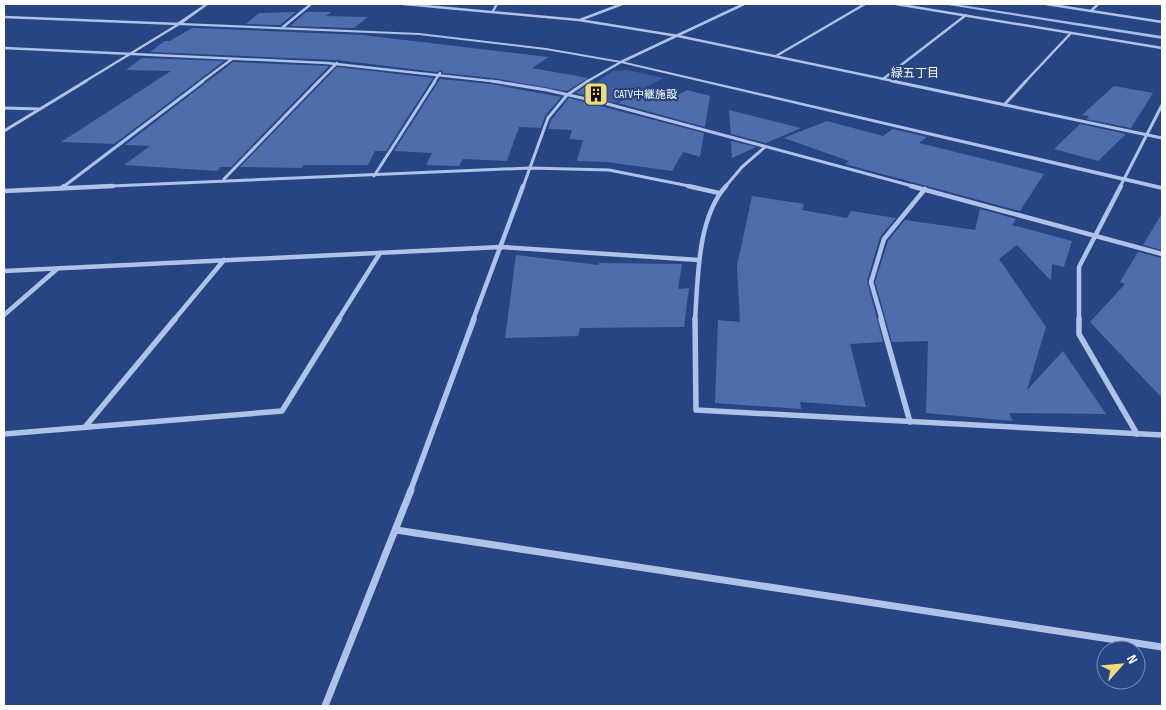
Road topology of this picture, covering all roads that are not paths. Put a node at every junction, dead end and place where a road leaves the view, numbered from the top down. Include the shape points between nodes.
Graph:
1 (207, 4) edge
2 (311, 4) edge
3 (404, 4) edge
4 (497, 4) edge
5 (622, 4) edge
6 (744, 4) edge
7 (865, 4) edge
8 (896, 4) edge
9 (1046, 4) edge
10 (1098, 4) edge
11 (493, 11) junction
12 (1091, 11) junction
13 (966, 15) junction
14 (4, 17) edge
15 (579, 20) junction
16 (1162, 22) edge
17 (179, 24) junction
18 (283, 27) junction
19 (1071, 33) junction
20 (678, 36) junction
21 (4, 48) edge
22 (1162, 48) edge
23 (131, 54) junction
24 (776, 56) junction
25 (232, 58) junction
26 (621, 62) junction
27 (337, 63) junction
28 (440, 73) junction
29 (883, 79) junction
30 (567, 95) junction
31 (1004, 105) junction
32 (1162, 105) edge
33 (4, 108) edge
34 (40, 109) junction
35 (4, 131) edge
36 (1147, 135) junction
37 (1162, 138) edge
38 (765, 147) junction
39 (530, 168) junction
40 (374, 176) junction
41 (1123, 179) junction
42 (223, 180) junction
43 (60, 188) junction
44 (1162, 188) edge
45 (925, 189) junction
46 (4, 191) edge
47 (719, 194) junction
48 (1094, 235) junction
49 (501, 247) junction
50 (380, 253) junction
51 (1162, 254) edge
52 (224, 260) junction
53 (699, 260) junction
54 (57, 268) junction
55 (4, 271) edge
56 (4, 316) edge
57 (910, 422) junction
58 (85, 427) junction
59 (4, 434) edge
60 (1137, 434) junction
61 (1162, 436) edge
62 (396, 530) junction
63 (1162, 647) edge
64 (325, 706) edge

1 - 17 street
2 - 18 street
3 - 11 street
4 - 11 street
5 - 15 street
6 - 20 street
7 - 24 street
8 - 13 street
9 - 12 street
10 - 12 street
11 - 15 street
12 - 16 street
13 - 19 street
13 - 29 street
14 - 17 street
15 - 20 street
17 - 18 street
17 - 23 street
18 - 26 street via 419,34
19 - 22 street
19 - 31 street
20 - 24 street
20 - 26 street
21 - 23 street
23 - 25 street
23 - 34 street
24 - 29 street
25 - 27 street
25 - 43 street
26 - 30 street
26 - 41 street
27 - 28 street
27 - 42 street
28 - 30 street
28 - 40 street
29 - 31 street
30 - 38 street
30 - 39 street via 548,118
31 - 36 street
32 - 36 street
33 - 34 street
34 - 35 street
36 - 37 street
36 - 41 street
38 - 45 street
38 - 47 street
39 - 40 street
39 - 47 street via 609,170 662,179
39 - 49 street
40 - 42 street
41 - 44 street
41 - 48 street
42 - 43 street
43 - 46 street
45 - 48 street
45 - 57 street via 884,239 871,282
47 - 53 street via 700,243
48 - 51 street
48 - 60 street via 1079,267 1080,334
49 - 50 street
49 - 53 street
49 - 62 street
50 - 52 street
50 - 58 street via 282,411
52 - 54 street
52 - 58 street
53 - 57 street via 695,327 696,410
54 - 55 street
54 - 56 street
57 - 60 street
58 - 59 street
60 - 61 street
62 - 63 street
62 - 64 street

